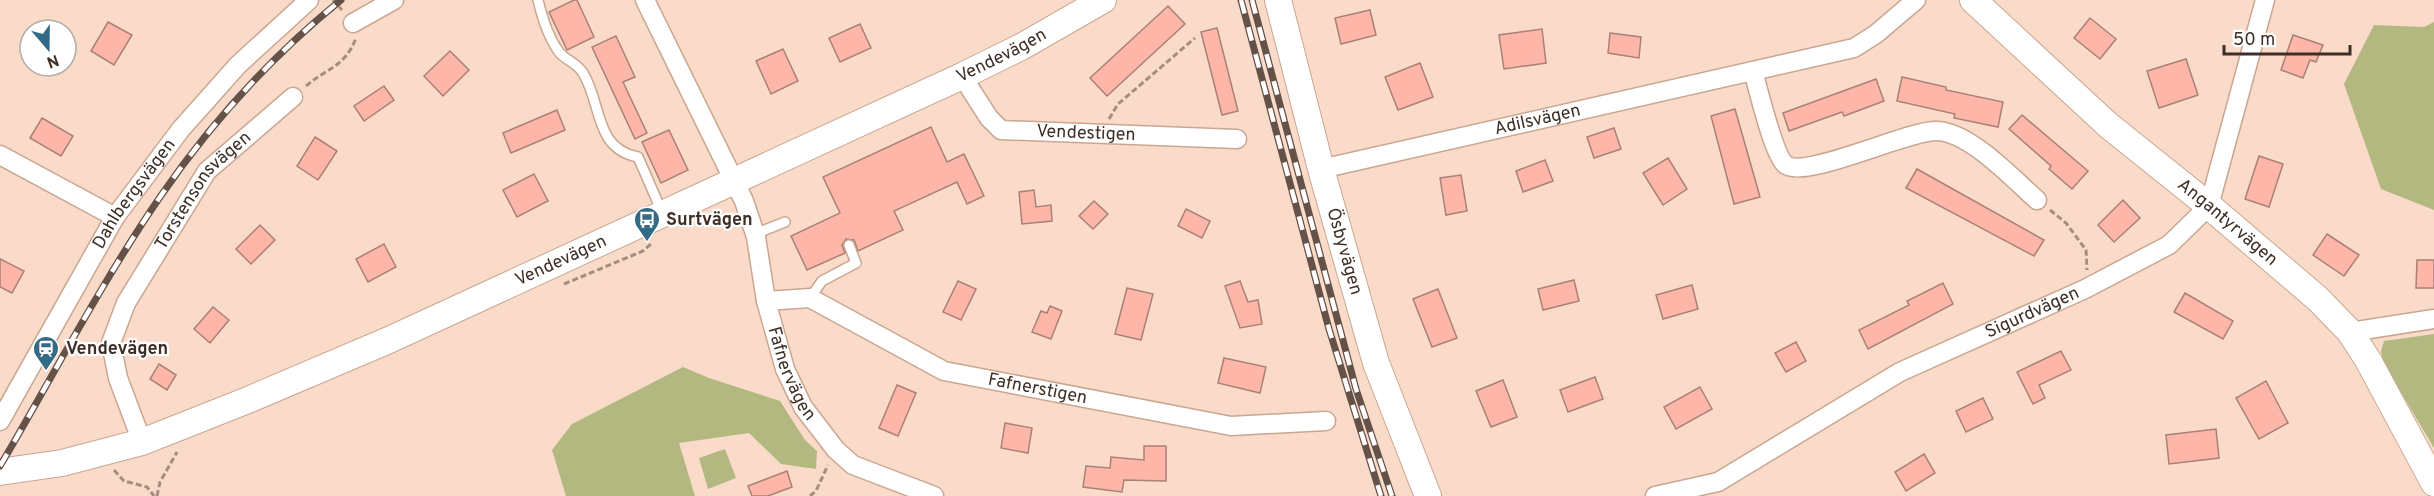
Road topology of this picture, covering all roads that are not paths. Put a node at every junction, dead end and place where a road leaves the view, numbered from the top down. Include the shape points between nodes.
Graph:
1 (309, 0) edge
2 (394, 0) edge
3 (538, 0) edge
4 (645, 0) edge
5 (1103, 0) edge
6 (1278, 0) edge
7 (1916, 0) edge
8 (1973, 0) edge
9 (2265, 0) edge
10 (353, 23) road end
11 (1753, 71) junction
12 (962, 76) junction
13 (293, 97) road end
14 (1237, 139) dead end
15 (0, 155) edge
16 (1321, 169) junction
17 (734, 183) junction
18 (2037, 200) road end
19 (2209, 206) junction
20 (663, 215) junction
21 (115, 217) junction
22 (785, 222) dead end
23 (755, 234) junction
24 (849, 245) dead end
25 (810, 298) junction
26 (766, 301) junction
27 (2434, 319) edge
28 (2350, 332) junction
29 (0, 421) edge
30 (1326, 421) dead end
31 (142, 442) junction
32 (0, 472) edge
33 (2434, 483) edge
34 (934, 496) edge
35 (1428, 496) edge
36 (1655, 496) edge

1 - 21 street, Dahlbergsvägen via 238,65 181,129
2 - 10 street
3 - 20 lane via 543,20 560,53 583,73 611,144 638,157
4 - 17 street
5 - 12 street, Vendevägen
6 - 16 street, Ösbyvägen
7 - 11 street, Adilsvägen via 1854,48
8 - 19 street, Angantyrvägen via 2109,125
9 - 19 street
11 - 16 street, Adilsvägen
11 - 18 street via 1778,153 1786,165 1799,169 1818,165 1936,131 1956,135 1979,149
12 - 14 street, Vendestigen via 1001,130
12 - 17 street, Vendevägen
13 - 31 street, Torstensonsvägen via 207,171 126,303 111,343 118,378
15 - 21 street
16 - 35 street, Ösbyvägen via 1376,363
17 - 20 street, Vendevägen
17 - 23 street, Fafnervägen
19 - 28 street, Angantyrvägen via 2318,299
19 - 36 street, Sigurdvägen via 2169,245 2085,289 1900,372 1719,482
20 - 31 street, Vendevägen via 389,340
21 - 29 street, Dahlbergsvägen
22 - 23 lane
23 - 26 street, Fafnervägen
24 - 25 lane via 856,264 822,281
25 - 26 street
25 - 30 street, Fafnerstigen via 944,371 1231,426
26 - 34 street, Fafnervägen via 785,369 803,407 836,450 853,465
27 - 28 street
28 - 33 street, Angantyrvägen
31 - 32 street, Vendevägen via 62,463

